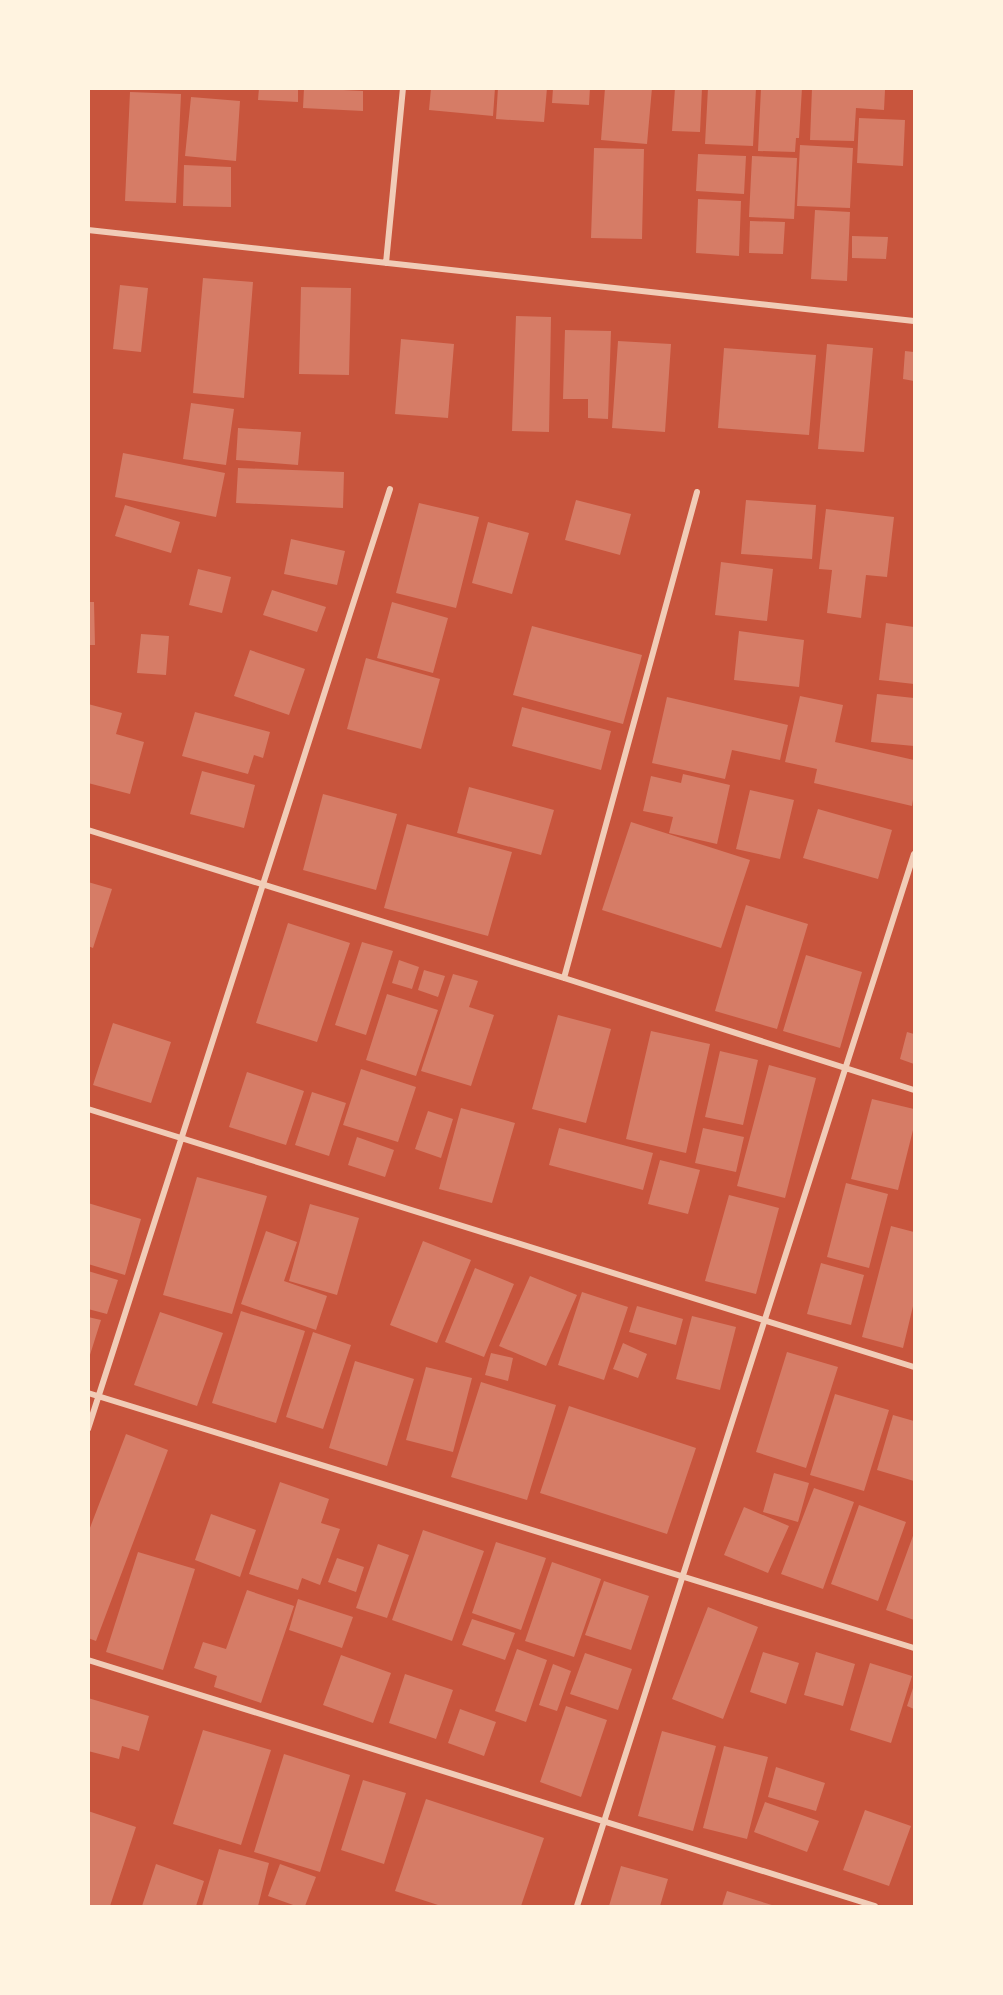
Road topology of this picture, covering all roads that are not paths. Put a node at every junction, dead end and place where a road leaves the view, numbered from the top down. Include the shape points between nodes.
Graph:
1 (403, 88) edge
2 (88, 230) edge
3 (386, 263) junction
4 (915, 321) edge
5 (390, 489) dead end
6 (697, 492) dead end
7 (88, 830) edge
8 (915, 854) edge
9 (262, 886) junction
10 (564, 978) junction
11 (847, 1069) junction
12 (915, 1090) edge
13 (88, 1109) edge
14 (183, 1137) junction
15 (766, 1320) junction
16 (915, 1367) edge
17 (88, 1393) edge
18 (99, 1396) junction
19 (88, 1429) edge
20 (684, 1576) junction
21 (915, 1648) edge
22 (88, 1659) edge
23 (604, 1821) junction
24 (577, 1906) edge
25 (875, 1906) edge

1 - 3 street
2 - 3 street
3 - 4 street
5 - 9 street
6 - 10 street
7 - 9 street
8 - 11 street
9 - 10 street
9 - 14 street
10 - 11 street
11 - 12 street
11 - 15 street
13 - 14 street
14 - 15 street
14 - 18 street
15 - 16 street
15 - 20 street
17 - 18 street
18 - 19 street
18 - 20 street
20 - 21 street
20 - 23 street
22 - 23 street
23 - 24 street
23 - 25 street

